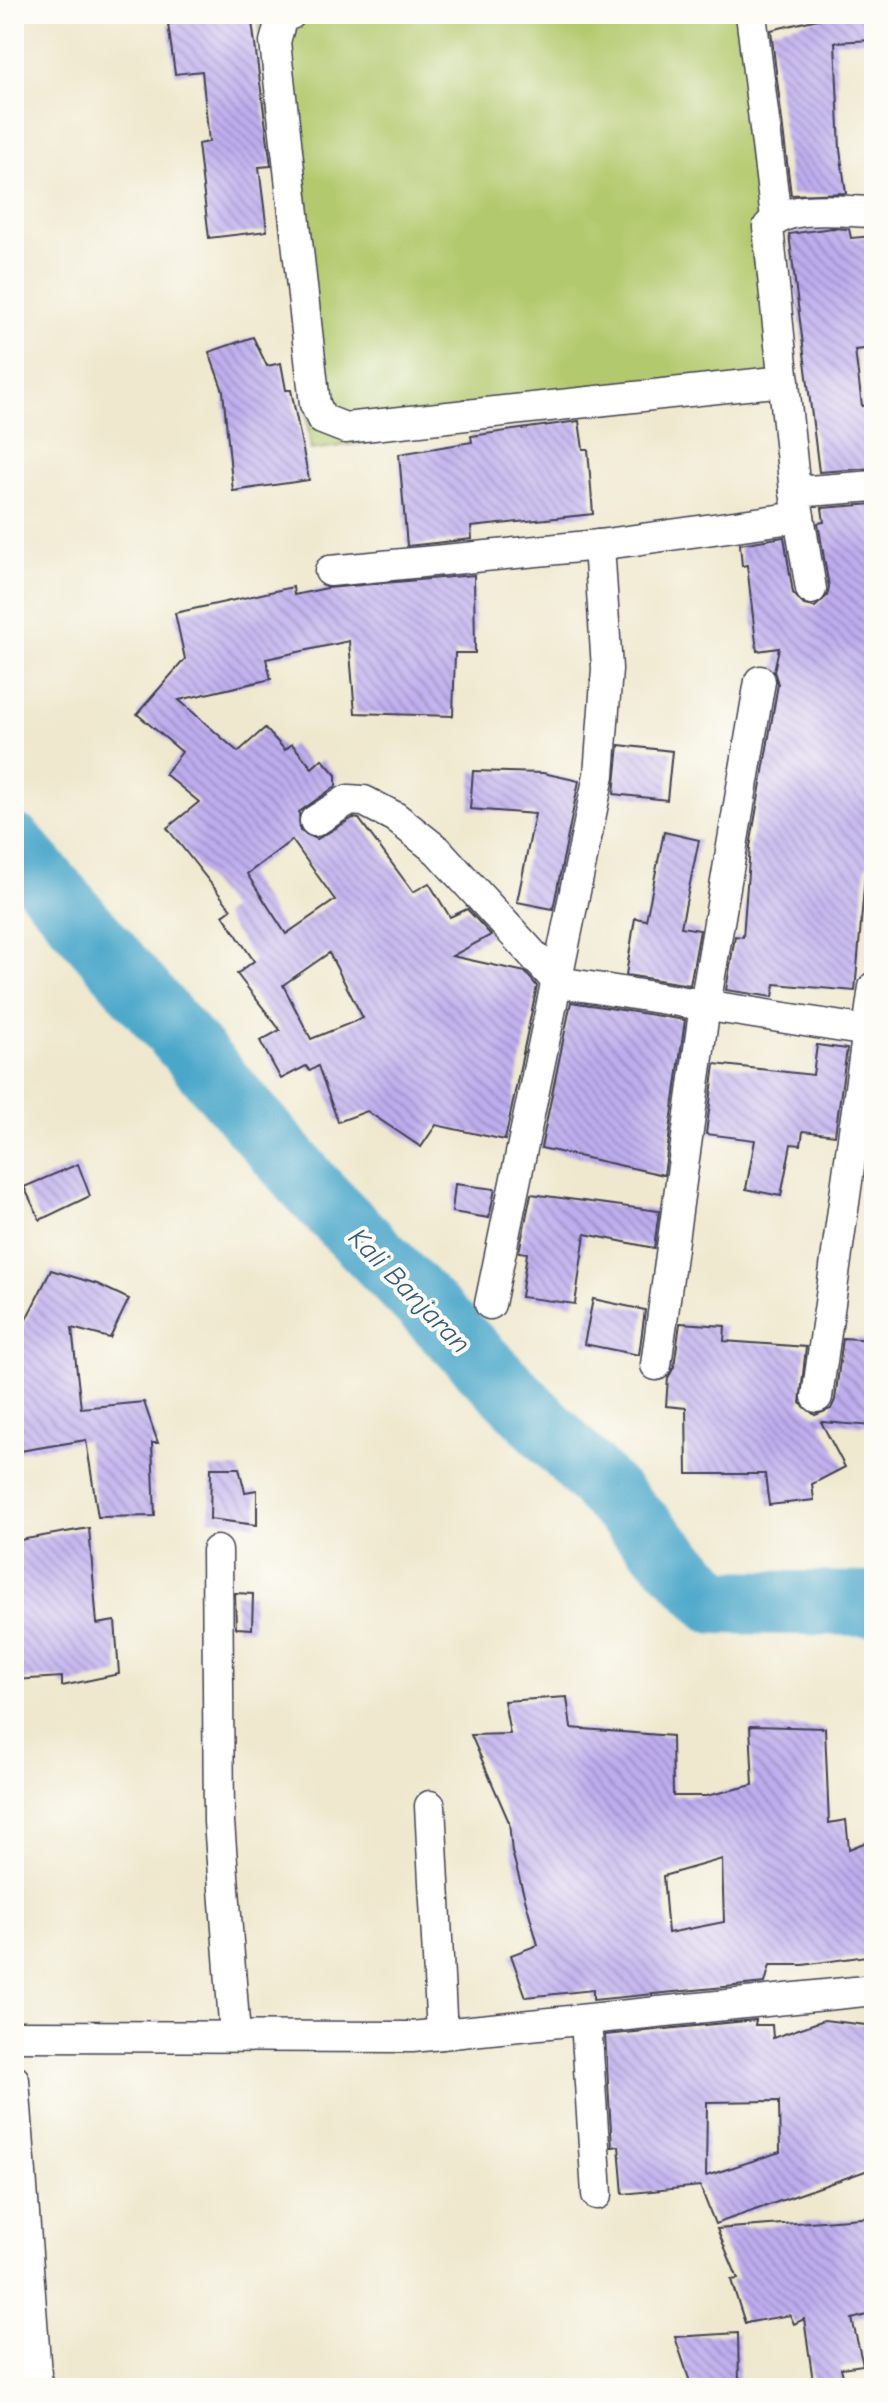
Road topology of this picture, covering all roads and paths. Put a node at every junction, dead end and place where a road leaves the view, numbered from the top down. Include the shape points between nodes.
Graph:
1 (291, 14) edge
2 (751, 14) edge
3 (874, 212) edge
4 (776, 218) junction
5 (784, 381) junction
6 (874, 486) edge
7 (797, 505) junction
8 (599, 545) junction
9 (330, 571) dead end
10 (811, 589) dead end
11 (760, 681) dead end
12 (315, 821) dead end
13 (558, 982) junction
14 (874, 987) edge
15 (705, 1005) junction
16 (870, 1032) edge
17 (490, 1304) dead end
18 (656, 1365) dead end
19 (817, 1397) dead end
20 (217, 1551) dead end
21 (430, 1806) dead end
22 (874, 1990) edge
23 (586, 2020) junction
24 (442, 2034) junction
25 (14, 2036) edge
26 (235, 2036) junction
27 (14, 2080) edge
28 (597, 2194) dead end
29 (37, 2388) edge

1 - 5 street via 282,16 275,42 315,404 322,419 345,428
2 - 4 street
3 - 4 street via 792,213
4 - 5 street via 768,227
5 - 7 street
6 - 7 street
7 - 8 street
7 - 10 street
8 - 9 street
8 - 13 street via 607,669 599,775
11 - 15 street
12 - 13 street via 348,800 364,801 395,817 438,851
13 - 15 street
13 - 17 street
14 - 16 street
15 - 16 street
15 - 18 street
16 - 19 street
20 - 26 street via 219,1822
21 - 24 street
22 - 23 street
23 - 24 street
23 - 28 street
24 - 26 street
25 - 26 street
27 - 29 street

